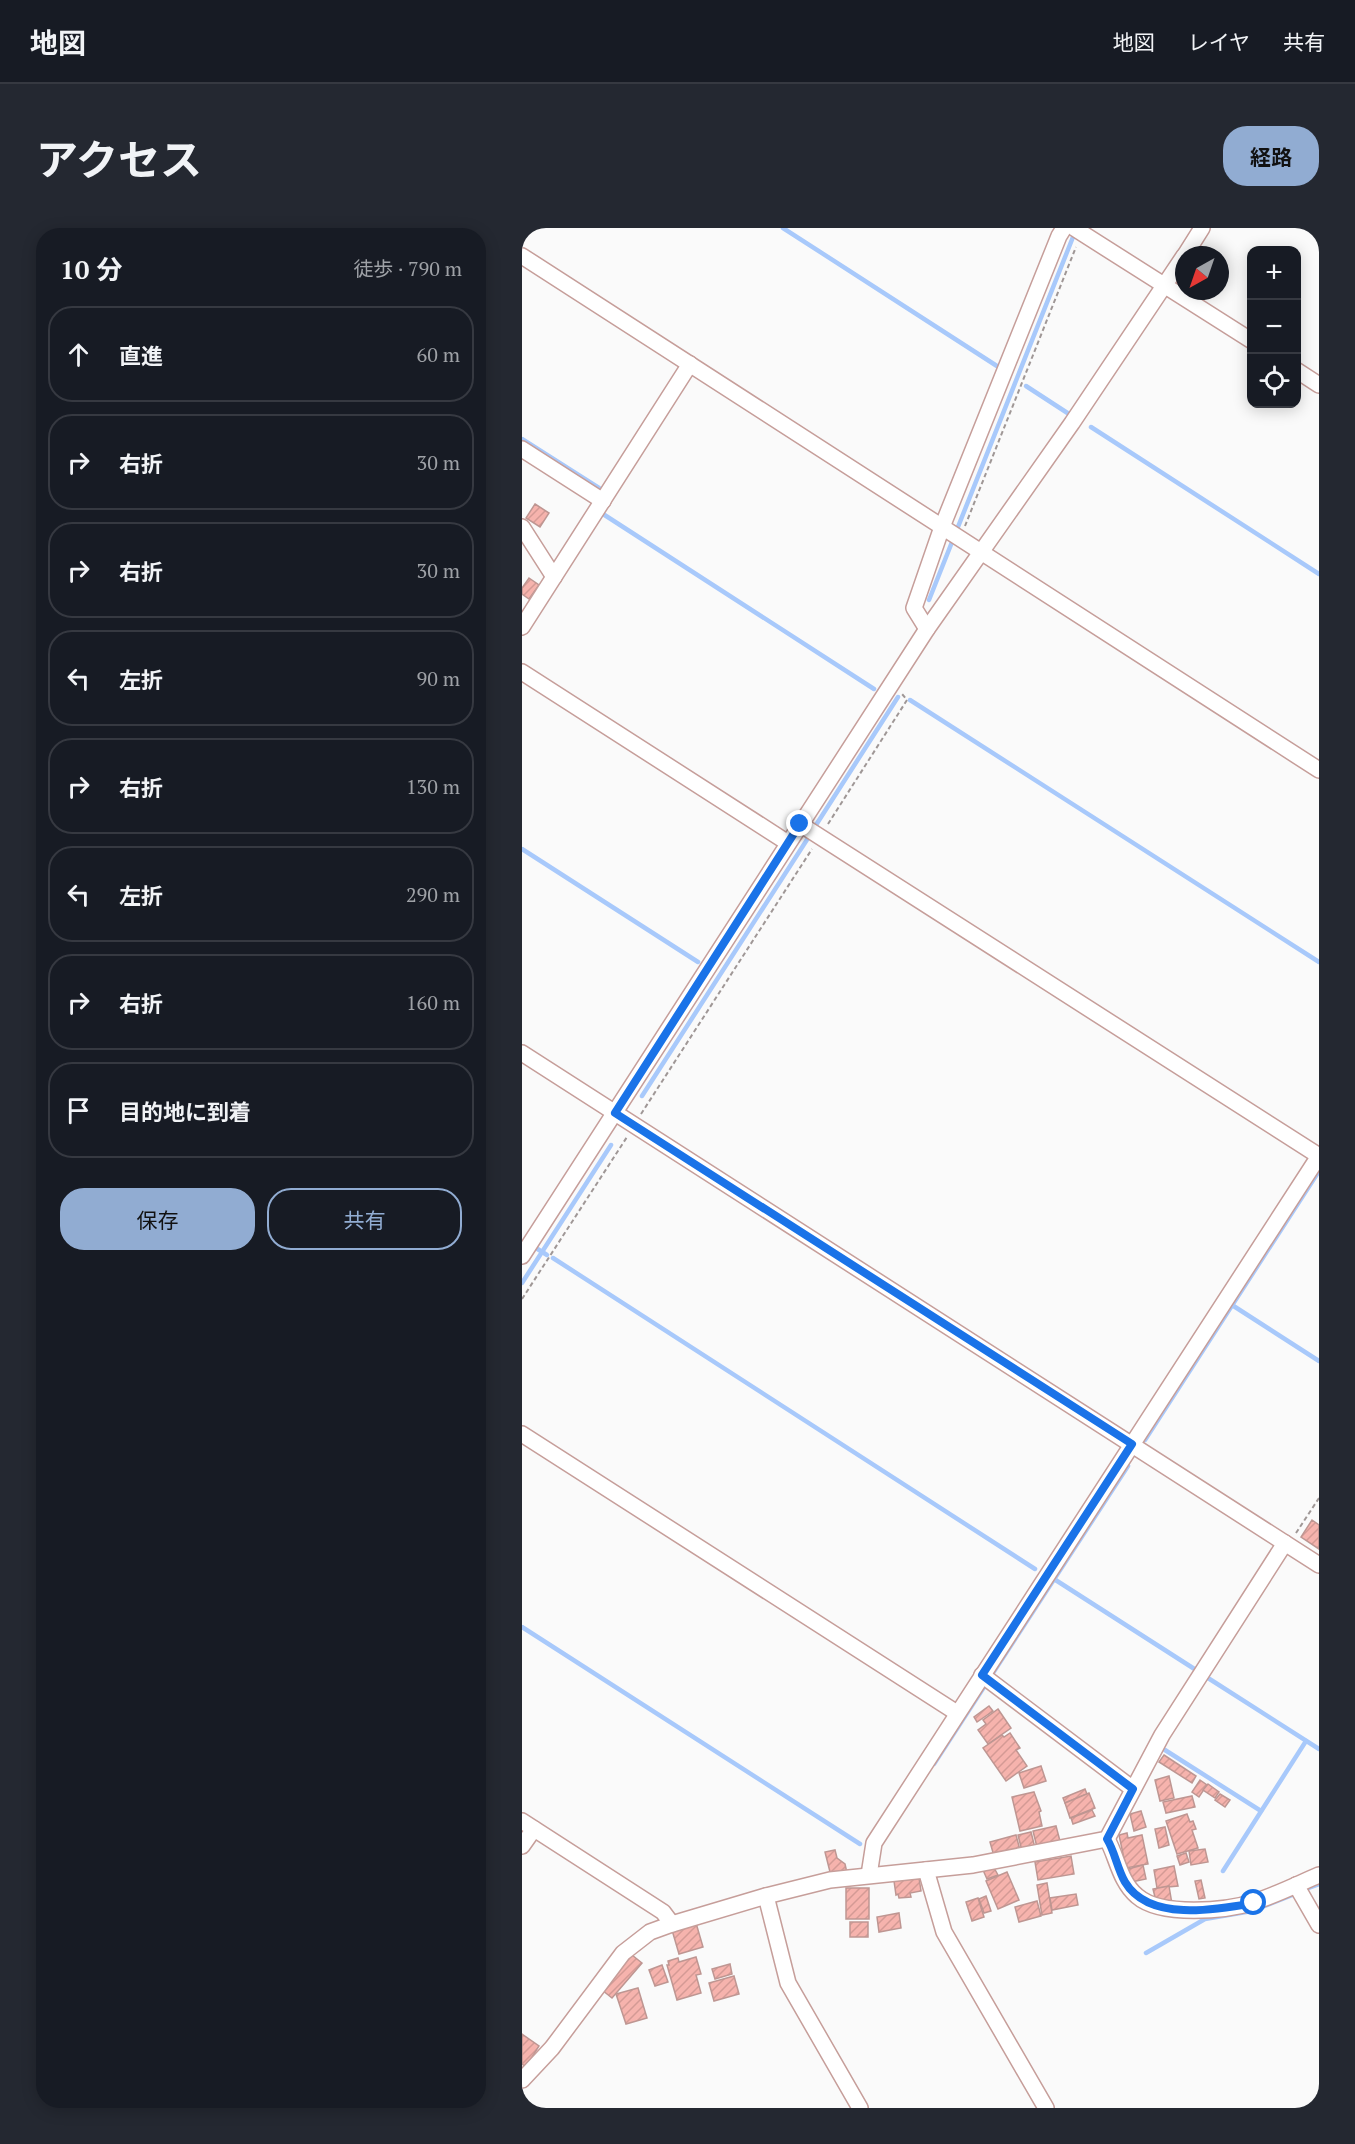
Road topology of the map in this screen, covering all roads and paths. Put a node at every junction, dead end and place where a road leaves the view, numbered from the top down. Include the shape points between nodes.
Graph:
1 (1065, 228) edge
2 (1202, 228) edge
3 (1079, 231) edge
4 (1190, 246) edge
5 (522, 256) edge
6 (1175, 269) edge
7 (1165, 285) junction
8 (1247, 338) edge
9 (690, 364) junction
10 (1301, 373) edge
11 (1319, 385) edge
12 (522, 449) edge
13 (603, 501) junction
14 (522, 527) edge
15 (953, 534) junction
16 (981, 551) junction
17 (554, 577) junction
18 (522, 627) edge
19 (927, 629) junction
20 (522, 672) edge
21 (905, 686) dead end
22 (1319, 770) edge
23 (800, 824) junction
24 (819, 837) junction
25 (788, 843) junction
26 (522, 1053) edge
27 (615, 1113) junction
28 (634, 1125) junction
29 (1319, 1156) edge
30 (522, 1256) edge
31 (522, 1299) edge
32 (522, 1434) edge
33 (1132, 1444) junction
34 (1319, 1498) edge
35 (1287, 1544) junction
36 (1319, 1565) edge
37 (982, 1675) junction
38 (957, 1713) junction
39 (1133, 1789) junction
40 (528, 1825) edge
41 (1107, 1839) junction
42 (522, 1846) edge
43 (926, 1870) junction
44 (869, 1875) junction
45 (1319, 1875) edge
46 (1296, 1885) junction
47 (766, 1896) junction
48 (672, 1924) junction
49 (1319, 1925) edge
50 (522, 2080) edge
51 (860, 2108) edge
52 (1046, 2108) edge

1 - 15 street
2 - 4 street
3 - 7 street
3 - 15 path
5 - 9 street
6 - 7 street
7 - 8 street
7 - 16 street
9 - 13 street
9 - 15 street
10 - 11 street
12 - 13 street
13 - 17 street
14 - 17 street
15 - 16 street
15 - 19 street via 914,608
16 - 19 street
16 - 22 street
17 - 18 street
19 - 23 street
20 - 25 street
21 - 24 path via 902,696 908,700
23 - 24 street
23 - 25 street
24 - 28 path
24 - 29 street
25 - 27 street
26 - 27 street
27 - 28 street
27 - 30 street
28 - 31 path
28 - 33 street
29 - 33 street
32 - 38 street
33 - 35 street
33 - 37 street
34 - 35 path
35 - 36 street
35 - 39 street via 1162,1735
37 - 38 street
37 - 39 street
38 - 44 street via 874,1843
39 - 41 street
40 - 42 street
40 - 48 street via 663,1912
41 - 43 street via 973,1865
41 - 46 street via 1124,1880 1147,1903 1173,1909 1216,1910 1254,1903
43 - 44 street
43 - 52 street via 944,1932
44 - 47 street
45 - 46 street
46 - 49 street
47 - 48 street
47 - 51 street via 788,1983
48 - 50 street via 650,1932 623,1953 552,2048

